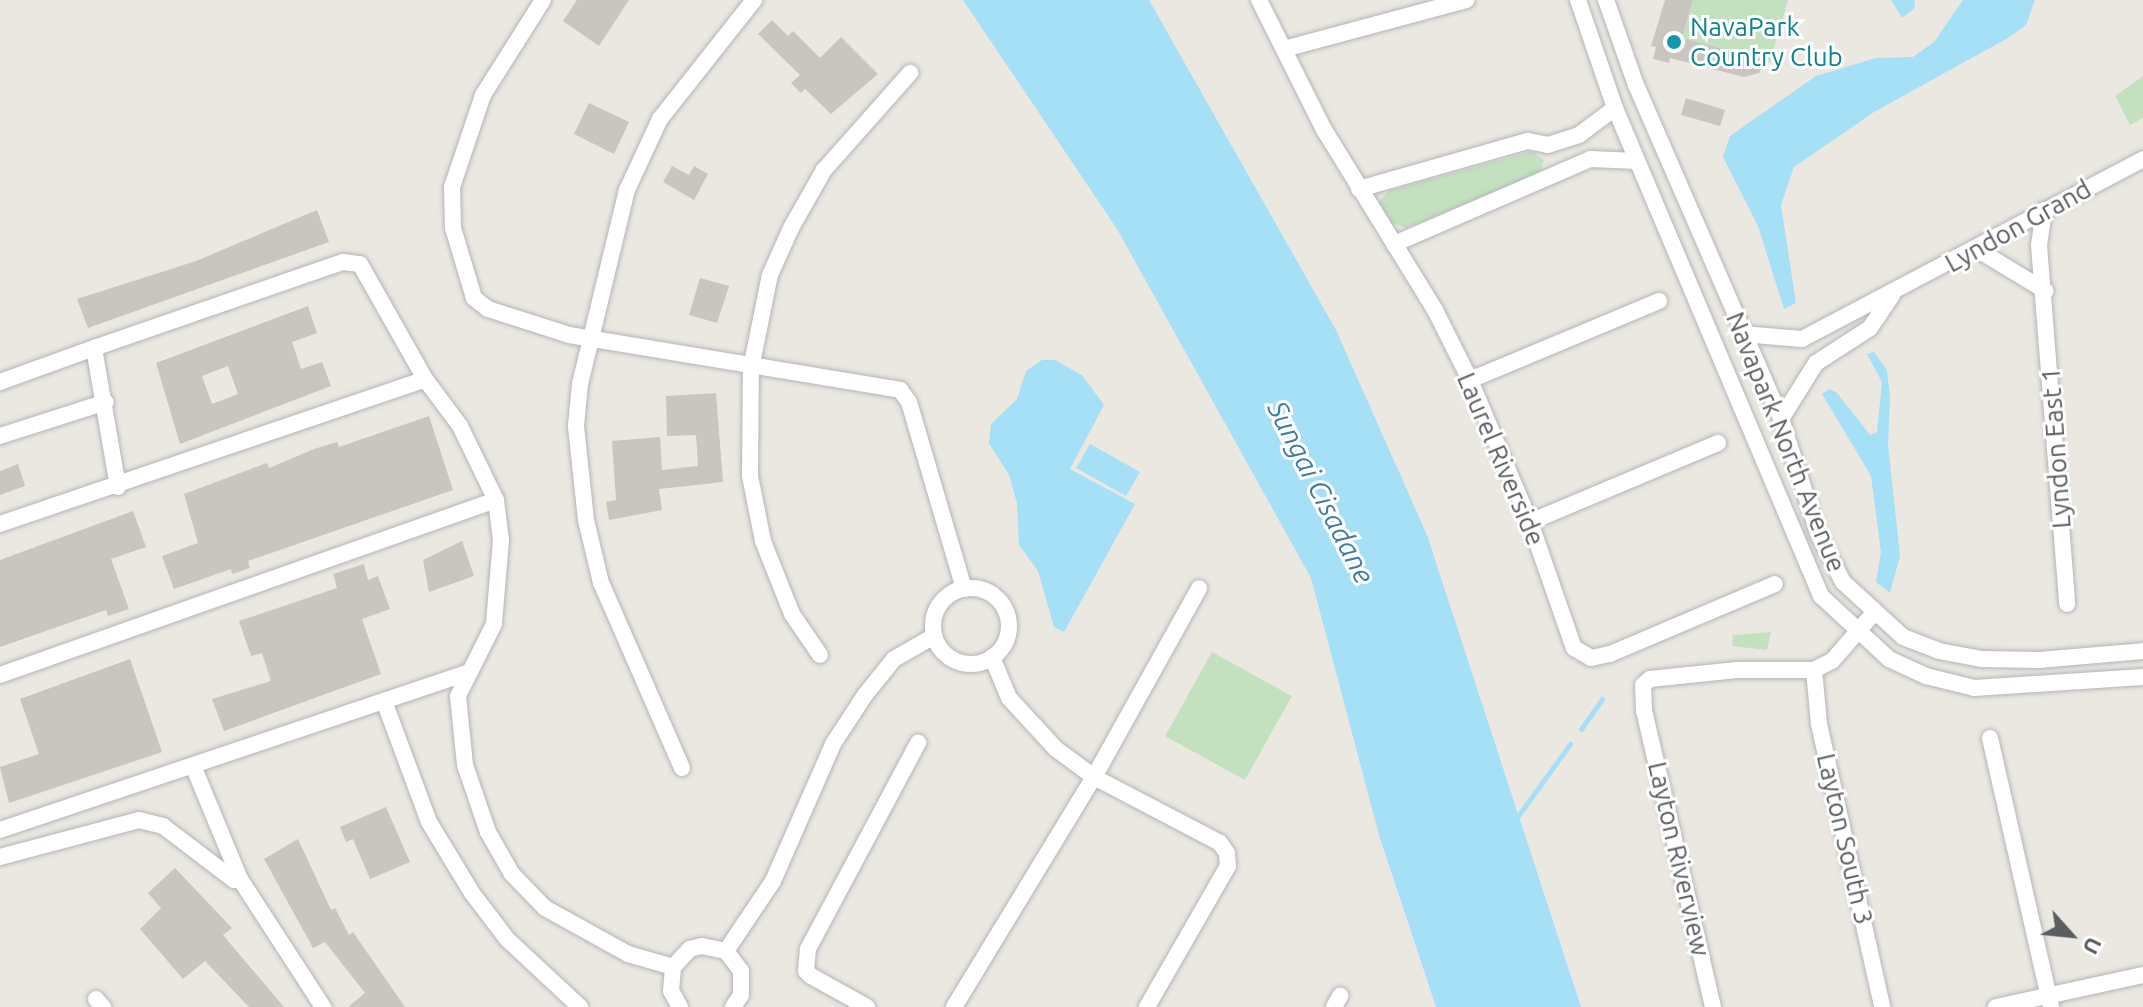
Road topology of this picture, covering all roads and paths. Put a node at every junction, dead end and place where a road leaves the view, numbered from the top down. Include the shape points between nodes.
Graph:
1 (543, 0) edge
2 (754, 0) edge
3 (1259, 0) edge
4 (1467, 0) edge
5 (1578, 0) edge
6 (1606, 0) edge
7 (1284, 49) junction
8 (910, 73) dead end
9 (1615, 108) junction
10 (1548, 145) junction
11 (2143, 159) edge
12 (1637, 161) junction
13 (1560, 173) junction
14 (1359, 189) junction
15 (2044, 210) junction
16 (1394, 244) junction
17 (1978, 250) junction
18 (2046, 291) junction
19 (1893, 294) junction
20 (1659, 301) dead end
21 (1743, 334) junction
22 (589, 338) junction
23 (1802, 339) junction
24 (94, 348) junction
25 (1816, 363) junction
26 (751, 368) junction
27 (425, 379) junction
28 (1470, 380) junction
29 (0, 382) edge
30 (106, 402) junction
31 (1781, 419) junction
32 (0, 436) edge
33 (1718, 443) dead end
34 (118, 487) junction
35 (496, 500) junction
36 (1530, 522) junction
37 (0, 524) edge
38 (1775, 584) dead end
39 (1199, 588) dead end
40 (964, 589) junction
41 (2067, 604) dead end
42 (1873, 614) junction
43 (1856, 633) junction
44 (934, 636) junction
45 (2143, 651) edge
46 (820, 655) dead end
47 (992, 657) junction
48 (1814, 670) junction
49 (470, 672) junction
50 (0, 675) edge
51 (2143, 677) edge
52 (384, 701) junction
53 (1990, 738) dead end
54 (918, 743) dead end
55 (194, 768) junction
56 (682, 768) dead end
57 (1094, 777) junction
58 (0, 830) edge
59 (0, 857) edge
60 (240, 879) junction
61 (726, 951) junction
62 (673, 967) junction
63 (2143, 975) edge
64 (2049, 1001) edge
65 (676, 1005) edge
66 (323, 1007) edge
67 (580, 1007) edge
68 (733, 1007) edge
69 (867, 1007) edge
70 (954, 1007) edge
71 (1147, 1007) edge
72 (1713, 1007) edge
73 (1882, 1007) edge
74 (1996, 1007) edge

1 - 22 street via 483,95 452,187 453,228 474,298 518,320
2 - 22 street via 660,119 627,190
3 - 7 street, Laurel Riverside
4 - 7 street
5 - 9 street
6 - 21 street, Navapark North Avenue via 1636,85
7 - 14 street, Laurel Riverside
8 - 26 street via 824,170 802,207 770,275
9 - 10 street via 1579,135
9 - 12 street
10 - 13 street
10 - 14 street via 1528,141
11 - 15 street, Lyndon Grand
12 - 13 street via 1590,159
12 - 43 street via 1821,596
13 - 16 street
14 - 16 street, Laurel Riverside
15 - 17 street, Lyndon Grand
15 - 18 street, Lyndon East 1 via 2039,245
16 - 28 street, Laurel Riverside
17 - 18 street
17 - 19 street, Lyndon Grand
18 - 41 street, Lyndon East 1
19 - 23 street, Lyndon Grand
19 - 25 street, Lyndon Grand via 1870,328
20 - 28 street
21 - 23 street
21 - 31 street, Navapark North Avenue
22 - 26 street
22 - 56 street via 576,426 586,520 617,625
23 - 25 street
24 - 27 street via 355,261
24 - 29 street
24 - 30 street
25 - 31 street, Lyndon Grand
26 - 40 street via 900,390 909,402
26 - 46 street via 750,476 763,541 792,614
27 - 34 street
27 - 35 street via 460,426
28 - 36 street, Laurel Riverside
30 - 32 street
30 - 34 street
31 - 42 street, Navapark North Avenue via 1818,533 1843,582
33 - 36 street
34 - 37 street
35 - 49 street via 501,540 494,624
35 - 50 street
36 - 38 street, Laurel Riverside via 1574,648 1591,658
39 - 57 street
40 - 44 street via 942,602 935,613
40 - 47 street via 989,593 1006,612 1007,638
42 - 43 street
42 - 45 street, Navapark North Avenue via 1927,647 1982,659
43 - 48 street via 1832,661
43 - 51 street via 1889,659 1926,676 1974,688
44 - 47 street via 957,662
44 - 61 street via 894,659 865,695 833,744 773,881
47 - 57 street via 1024,718
48 - 72 street, Layton Riverview via 1737,670 1650,679 1643,685 1644,711
48 - 73 street, Layton South 3 via 1819,724
49 - 52 street
49 - 62 street via 458,696 465,765 488,832 512,874 545,908 578,928 628,954
52 - 55 street
52 - 67 street via 429,822 472,893 507,939
53 - 64 street
54 - 69 street via 808,949 806,971 811,976
55 - 58 street
55 - 60 street
57 - 70 street
57 - 71 street via 1220,843 1227,853 1228,866
59 - 60 street via 139,820 172,830 234,880
60 - 66 street
61 - 62 street via 690,949
61 - 68 street via 743,983
62 - 65 street
63 - 64 street
64 - 74 street

